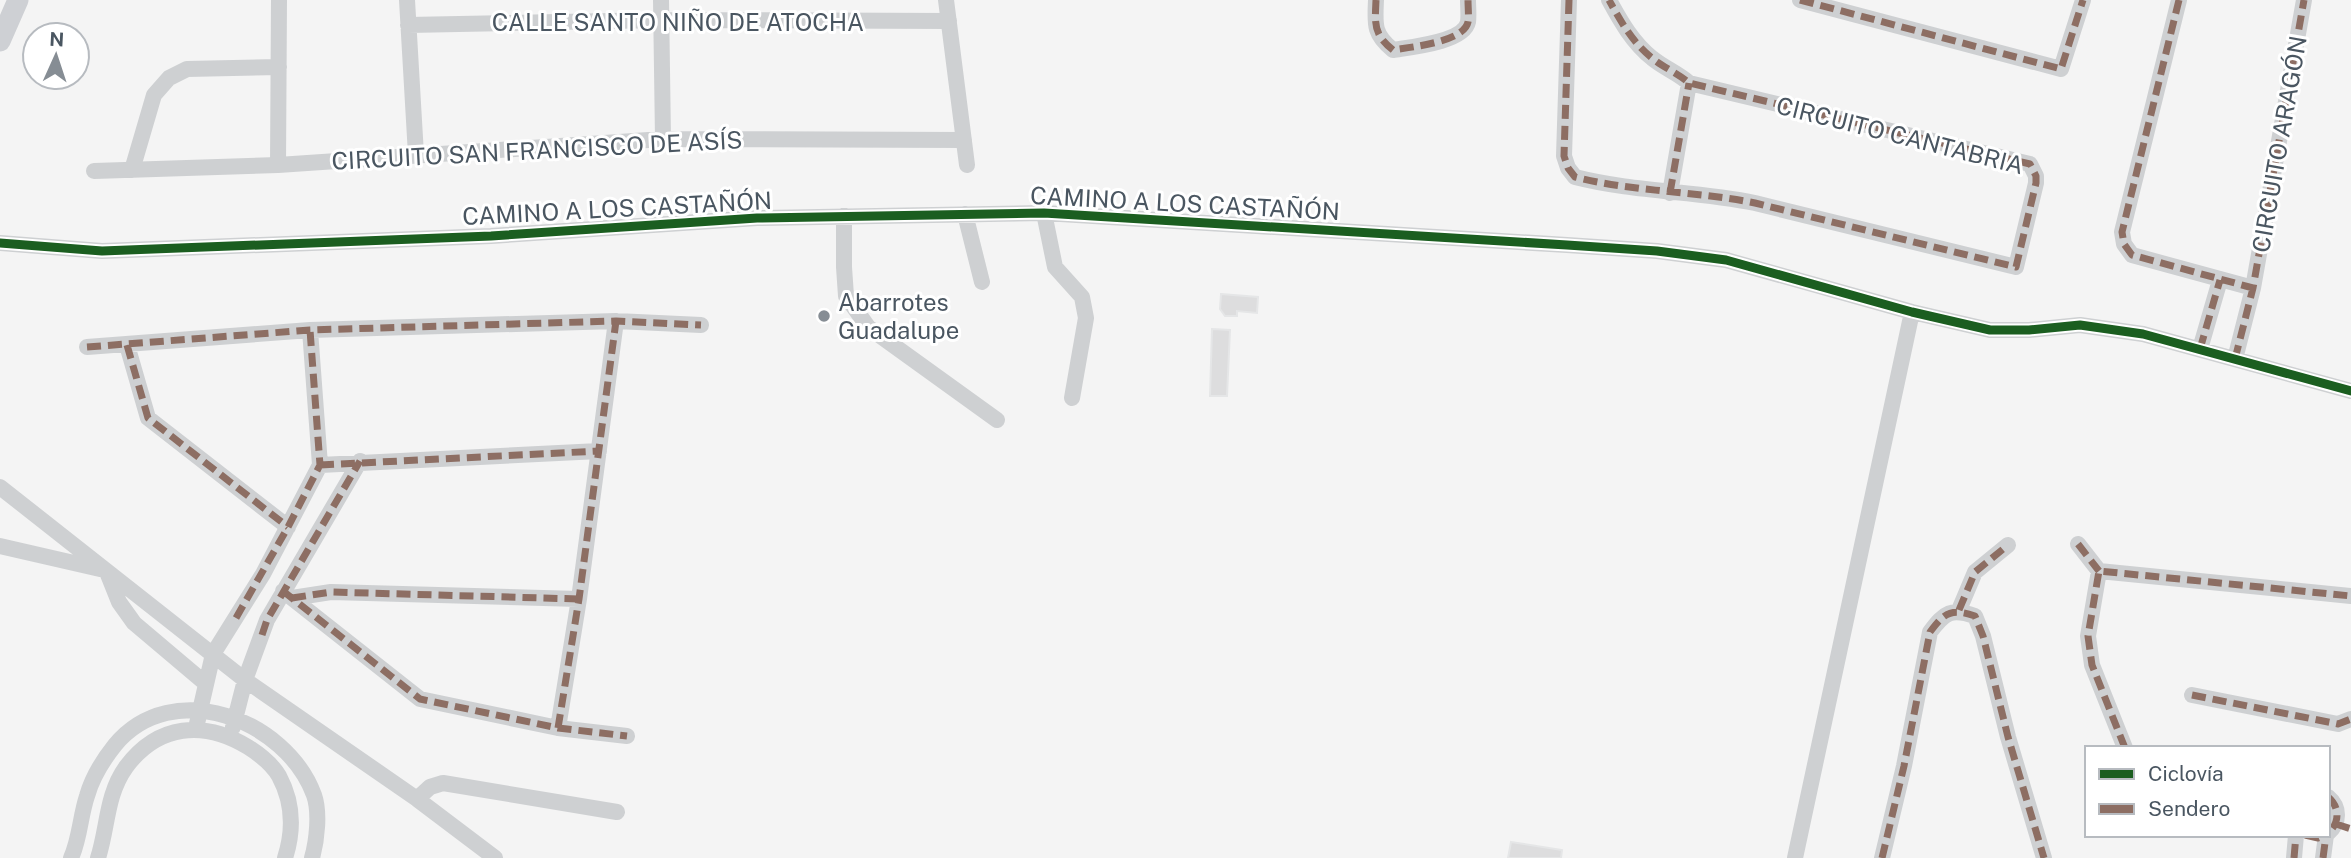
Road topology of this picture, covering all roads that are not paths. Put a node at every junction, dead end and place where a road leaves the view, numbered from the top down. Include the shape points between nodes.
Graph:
1 (18, 0) edge
2 (279, 0) edge
3 (407, 0) edge
4 (661, 0) edge
5 (946, 0) edge
6 (1376, 0) edge
7 (1468, 0) edge
8 (1569, 0) edge
9 (1609, 0) edge
10 (1800, 0) edge
11 (2083, 0) edge
12 (2179, 0) edge
13 (2304, 0) edge
14 (661, 20) junction
15 (948, 21) junction
16 (408, 25) junction
17 (0, 41) edge
18 (279, 67) junction
19 (1689, 83) junction
20 (663, 139) junction
21 (964, 140) junction
22 (416, 155) junction
23 (278, 164) junction
24 (967, 165) dead end
25 (132, 170) junction
26 (94, 171) dead end
27 (1670, 192) junction
28 (1044, 213) junction
29 (965, 214) junction
30 (844, 216) junction
31 (0, 243) edge
32 (2220, 280) junction
33 (982, 282) dead end
34 (2253, 288) junction
35 (1912, 312) junction
36 (616, 321) junction
37 (701, 325) dead end
38 (310, 330) junction
39 (127, 345) junction
40 (87, 347) dead end
41 (2200, 349) junction
42 (2235, 359) junction
43 (2351, 391) edge
44 (1072, 398) dead end
45 (997, 419) dead end
46 (599, 451) junction
47 (360, 461) junction
48 (320, 465) junction
49 (0, 487) edge
50 (288, 527) junction
51 (2078, 544) dead end
52 (2008, 545) dead end
53 (0, 547) edge
54 (106, 570) junction
55 (2099, 571) junction
56 (288, 595) junction
57 (2351, 596) edge
58 (579, 599) junction
59 (1959, 610) junction
60 (213, 654) junction
61 (245, 680) junction
62 (205, 683) junction
63 (2192, 695) dead end
64 (200, 710) junction
65 (236, 718) junction
66 (2351, 719) edge
67 (195, 728) junction
68 (558, 728) junction
69 (230, 736) junction
70 (627, 736) dead end
71 (2124, 746) edge
72 (417, 799) junction
73 (2330, 799) edge
74 (617, 811) dead end
75 (2333, 831) edge
76 (2296, 837) edge
77 (71, 858) edge
78 (98, 858) edge
79 (285, 858) edge
80 (312, 858) edge
81 (495, 858) edge
82 (1796, 858) edge
83 (1882, 858) edge
84 (2044, 858) edge
85 (2294, 858) edge
86 (2323, 858) edge

1 - 17 main road
2 - 18 street
3 - 16 street
4 - 14 street
5 - 15 street
6 - 7 street via 1380,40 1393,50 1453,38 1464,31
8 - 27 street, CIRCUITO CANTABRIA via 1564,156 1568,168 1575,177 1591,181
9 - 19 street, CIRCUITO CANTABRIA via 1624,29 1652,58
10 - 11 street via 2061,69
12 - 32 street, CIRCUITO ARAGÓN via 2122,232 2132,255
13 - 34 street, CIRCUITO ARAGÓN
14 - 15 street, CALLE SANTO NIÑO DE ATOCHA
14 - 16 street, CALLE SANTO NIÑO DE ATOCHA
14 - 20 street
15 - 21 street
16 - 22 street
18 - 23 street
18 - 25 street via 187,69 169,78 154,95
19 - 27 street
19 - 27 street, CIRCUITO CANTABRIA via 2023,160 2034,169 2036,183 2015,267 1755,203
20 - 21 street, CIRCUITO SAN FRANCISCO DE ASÍS
20 - 22 street, CIRCUITO SAN FRANCISCO DE ASÍS
21 - 24 street
22 - 23 street, CIRCUITO SAN FRANCISCO DE ASÍS
23 - 25 street, CIRCUITO SAN FRANCISCO DE ASÍS
25 - 26 street, CIRCUITO SAN FRANCISCO DE ASÍS
28 - 29 street, CAMINO A LOS CASTAÑÓN
28 - 35 street, CAMINO A LOS CASTAÑÓN via 1657,251 1726,260
28 - 44 street via 1055,267 1082,297 1086,318
29 - 30 street, CAMINO A LOS CASTAÑÓN
29 - 33 street
30 - 31 street, CAMINO A LOS CASTAÑÓN via 102,251
30 - 45 street via 846,296 868,327
32 - 34 street, CIRCUITO ARAGÓN
32 - 41 street
34 - 42 street, CIRCUITO ARAGÓN
35 - 41 street, CAMINO A LOS CASTAÑÓN via 1990,330 2080,325 2143,334
35 - 82 street
36 - 37 street
36 - 38 street
36 - 46 street
38 - 39 street
38 - 48 street
39 - 40 street
39 - 50 street via 148,418
41 - 42 street, CAMINO A LOS CASTAÑÓN
42 - 43 street, CAMINO A LOS CASTAÑÓN
46 - 47 street
46 - 58 street
47 - 48 street
47 - 56 street
48 - 50 street
49 - 54 street
50 - 60 street
51 - 55 street
52 - 59 street via 1975,572
53 - 54 street
54 - 60 street
54 - 62 street via 134,623
55 - 57 street
55 - 71 street via 2088,636 2092,665
56 - 58 street via 331,592
56 - 61 street via 267,620
56 - 68 street via 420,699
58 - 68 street
59 - 83 street via 1942,616 1930,632
59 - 84 street via 1975,616 1983,636
60 - 61 street
60 - 62 street
61 - 65 street
61 - 72 street
62 - 64 street
63 - 66 street via 2338,724
64 - 65 street
64 - 67 street
64 - 77 street via 173,710 150,718 116,744 87,795
65 - 69 street
65 - 80 street via 292,757 307,781 315,797 317,830
67 - 69 street
67 - 78 street via 149,743 127,766 109,804
68 - 70 street
69 - 79 street via 259,754 278,774 289,801 292,836
72 - 74 street via 443,783
72 - 81 street
73 - 75 street via 2338,813
75 - 86 street
76 - 85 street

